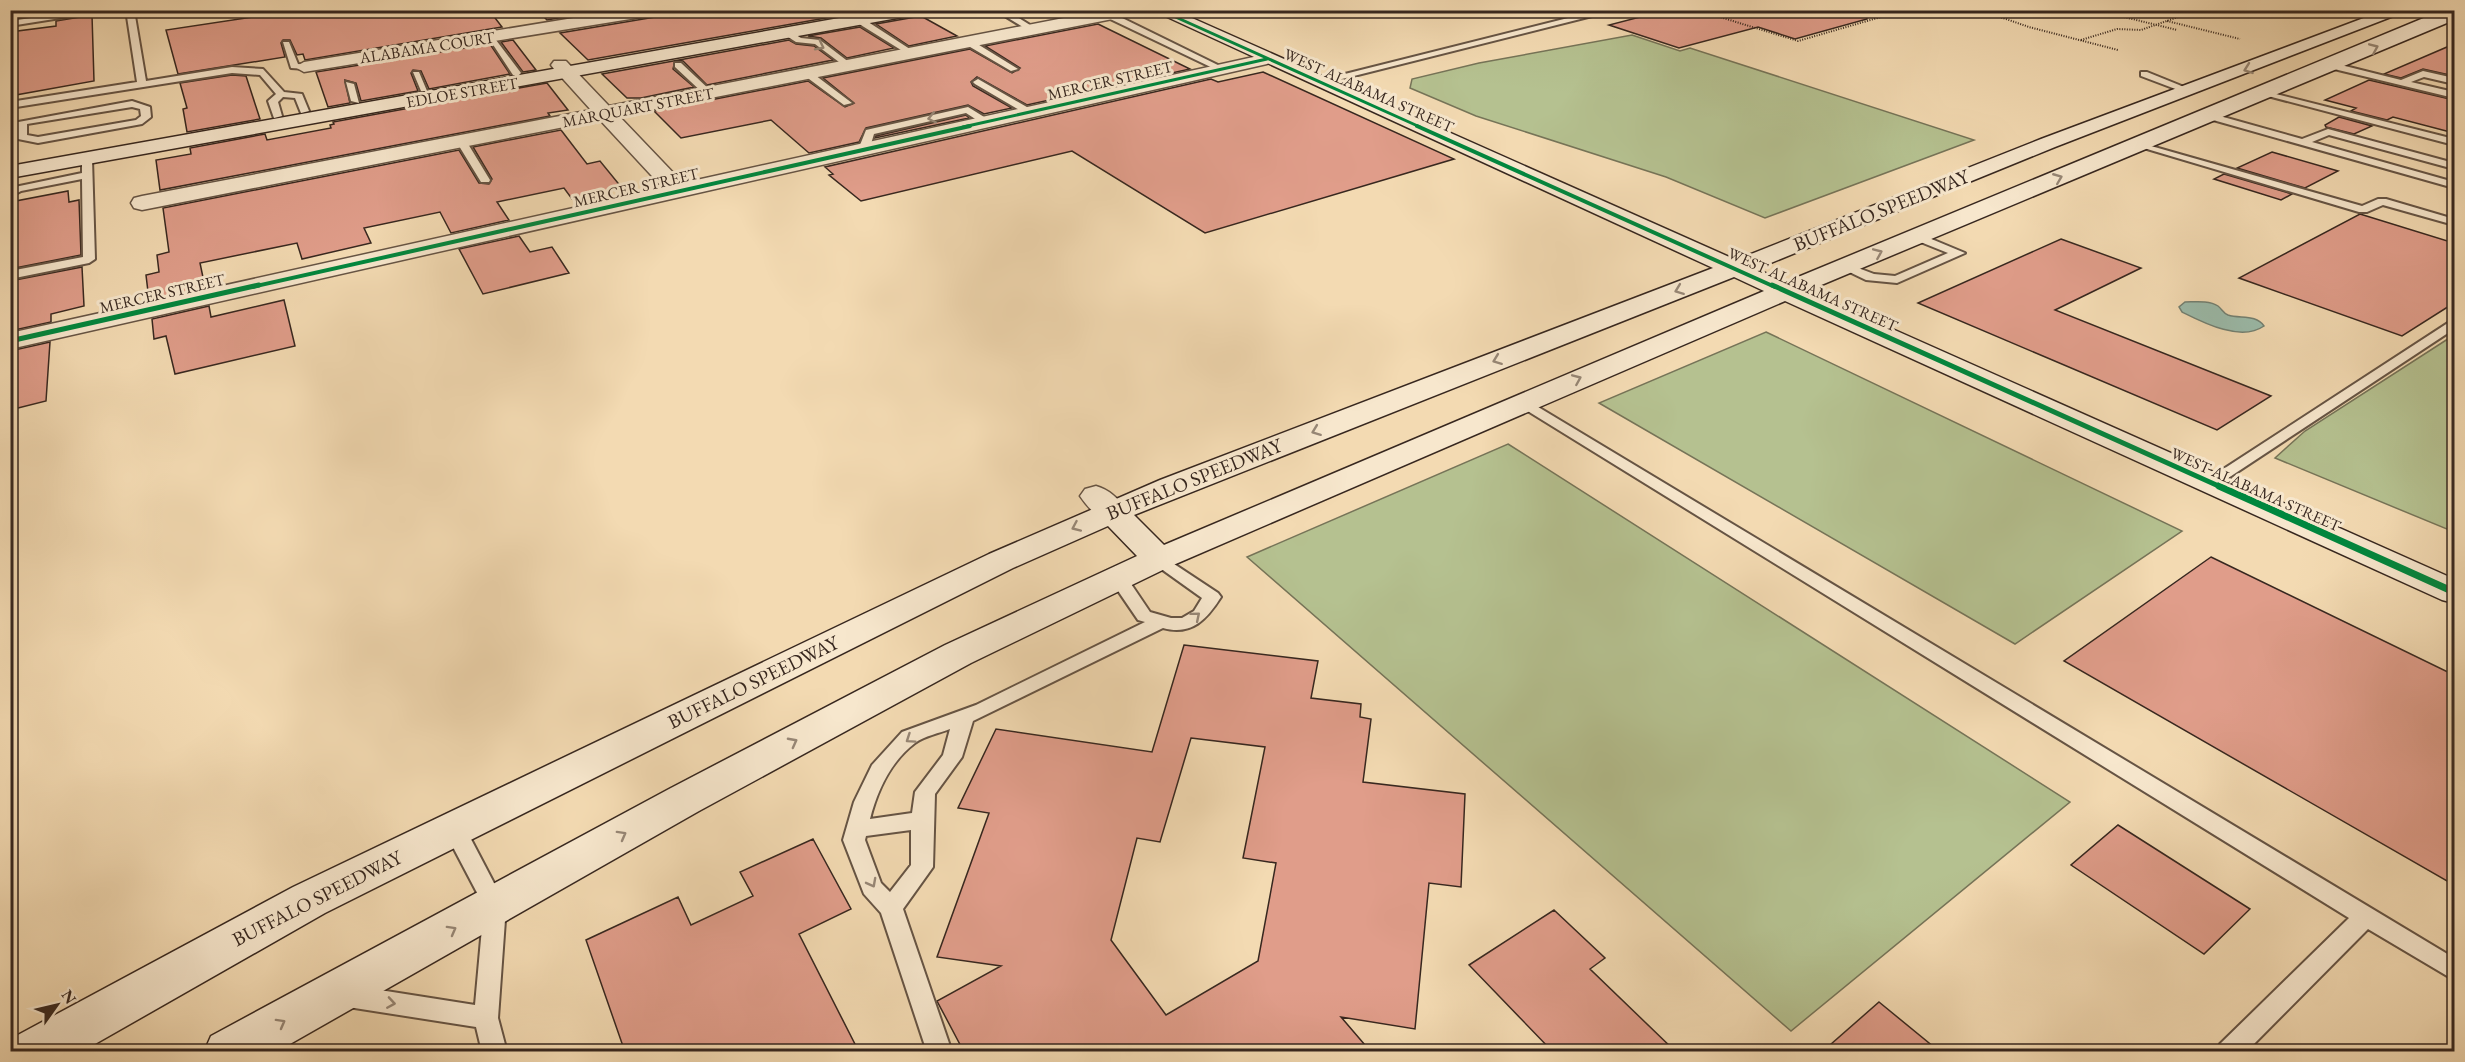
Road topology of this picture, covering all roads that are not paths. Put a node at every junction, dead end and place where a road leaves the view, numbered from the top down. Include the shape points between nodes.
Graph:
1 (107, 10) edge
2 (130, 10) edge
3 (535, 10) edge
4 (655, 10) edge
5 (914, 10) edge
6 (999, 10) edge
7 (1133, 10) edge
8 (1160, 10) edge
9 (1612, 10) edge
10 (2401, 10) edge
11 (2437, 10) edge
12 (2451, 10) edge
13 (2454, 14) edge
14 (858, 15) edge
15 (1109, 15) junction
16 (10, 24) edge
17 (551, 27) junction
18 (1034, 30) junction
19 (788, 33) junction
20 (493, 42) dead end
21 (968, 42) junction
22 (286, 44) dead end
23 (912, 53) junction
24 (2285, 56) junction
25 (1267, 59) junction
26 (678, 65) dead end
27 (850, 66) junction
28 (2333, 66) junction
29 (304, 67) joint
30 (564, 69) junction
31 (1014, 69) dead end
32 (1222, 69) junction
33 (516, 73) junction
34 (808, 74) junction
35 (2144, 74) dead end
36 (2454, 81) edge
37 (978, 82) dead end
38 (1318, 82) junction
39 (2401, 82) junction
40 (142, 84) junction
41 (2189, 91) junction
42 (708, 93) junction
43 (2267, 93) junction
44 (281, 94) junction
45 (2454, 95) edge
46 (847, 103) dead end
47 (10, 105) edge
48 (2141, 109) junction
49 (1029, 112) junction
50 (606, 113) junction
51 (290, 115) junction
52 (2200, 119) junction
53 (15, 124) edge
54 (461, 141) junction
55 (2303, 142) junction
56 (2454, 142) edge
57 (2141, 144) junction
58 (10, 162) edge
59 (2454, 166) edge
60 (87, 167) junction
61 (10, 172) edge
62 (1959, 178) junction
63 (485, 180) dead end
64 (2454, 185) edge
65 (679, 192) junction
66 (10, 194) edge
67 (2013, 197) junction
68 (142, 203) dead end
69 (2454, 222) edge
70 (1917, 237) junction
71 (1845, 267) junction
72 (1734, 269) junction
73 (10, 275) edge
74 (1785, 292) junction
75 (2454, 323) edge
76 (10, 341) edge
77 (1438, 383) junction
78 (1507, 410) junction
79 (2210, 483) junction
80 (1103, 503) junction
81 (1159, 560) junction
82 (1119, 579) junction
83 (2454, 592) edge
84 (1163, 621) junction
85 (964, 717) junction
86 (922, 820) junction
87 (454, 828) junction
88 (857, 829) junction
89 (495, 906) junction
90 (891, 908) junction
91 (2366, 916) junction
92 (2454, 970) edge
93 (334, 994) junction
94 (486, 1018) junction
95 (34, 1052) edge
96 (229, 1052) edge
97 (495, 1052) edge
98 (940, 1052) edge
99 (2229, 1052) edge

1 - 16 lane
2 - 40 lane
3 - 17 main road
4 - 17 main road, ALABAMA COURT
5 - 14 main road, EDLOE STREET
6 - 18 lane
7 - 15 main road, MARQUART STREET
8 - 25 main road, WEST ALABAMA STREET
9 - 38 lane
10 - 24 main road, BUFFALO SPEEDWAY
11 - 13 main road
12 - 13 main road
28 -> 13 main road, BUFFALO SPEEDWAY
14 - 19 main road, EDLOE STREET
14 - 23 lane
14 - 30 main road, EDLOE STREET
15 - 18 main road, MARQUART STREET
15 - 32 lane
17 - 29 main road, ALABAMA COURT
18 - 21 main road, MARQUART STREET
19 -> 27 lane via 799,40 817,42
19 - 30 main road, EDLOE STREET
20 - 33 lane
21 - 23 main road, MARQUART STREET
21 - 31 lane
22 - 29 lane via 294,66
23 - 27 main road, MARQUART STREET
24 - 28 main road
24 -> 41 main road, BUFFALO SPEEDWAY
25 - 32 main road, MERCER STREET
25 - 38 main road, WEST ALABAMA STREET
26 - 42 lane
27 - 34 main road, MARQUART STREET
28 - 39 lane
28 - 43 main road, BUFFALO SPEEDWAY
30 - 33 main road, EDLOE STREET
30 - 50 main road
30 - 51 main road, EDLOE STREET
32 - 49 main road, MERCER STREET
33 - 51 main road, EDLOE STREET via 352,93
34 - 42 main road, MARQUART STREET
34 - 46 lane
35 - 41 lane
36 - 39 lane via 2423,74
37 - 49 lane
38 - 72 main road, WEST ALABAMA STREET
39 - 45 lane
40 - 44 lane via 249,69 263,72
40 - 47 lane
41 - 48 main road, BUFFALO SPEEDWAY
42 - 50 main road, MARQUART STREET
43 - 52 main road, BUFFALO SPEEDWAY
43 - 56 lane
44 - 51 lane via 273,101
44 - 51 lane via 299,96
48 - 52 main road
48 - 62 main road, BUFFALO SPEEDWAY
49 - 65 main road, MERCER STREET
50 - 54 main road, MARQUART STREET
50 - 65 main road
51 - 58 main road, EDLOE STREET
51 - 60 main road, EDLOE STREET
52 - 55 lane
52 - 57 main road, BUFFALO SPEEDWAY
53 - 53 lane via 132,104 145,107 146,117 129,124 32,141 22,137
54 - 63 lane
54 - 68 main road, MARQUART STREET
55 - 59 lane via 2328,132
55 - 64 lane
67 -> 57 main road, BUFFALO SPEEDWAY
57 - 69 lane via 2363,210 2382,201
60 - 61 main road, EDLOE STREET
60 - 66 lane via 17,188
60 - 73 lane via 89,258
62 - 67 main road
62 - 72 main road, BUFFALO SPEEDWAY
65 - 76 main road, MERCER STREET
67 - 70 main road, BUFFALO SPEEDWAY
71 -> 70 main road, BUFFALO SPEEDWAY
70 - 71 lane via 1959,253 1897,279 1876,279
71 - 74 main road, BUFFALO SPEEDWAY
72 - 74 main road, WEST ALABAMA STREET
72 -> 77 main road, BUFFALO SPEEDWAY
78 -> 74 main road, BUFFALO SPEEDWAY
74 - 79 main road, WEST ALABAMA STREET
75 - 79 lane
77 - 78 main road
77 -> 80 main road, BUFFALO SPEEDWAY
78 - 81 main road, BUFFALO SPEEDWAY
78 - 91 lane
79 - 83 main road, WEST ALABAMA STREET
80 - 81 main road
80 -> 87 main road, BUFFALO SPEEDWAY via 1001,561
81 - 82 main road, BUFFALO SPEEDWAY
84 -> 81 lane via 1185,624 1200,615 1212,597
82 - 84 lane via 1144,615
89 -> 82 main road, BUFFALO SPEEDWAY via 958,654
84 - 85 lane
85 - 86 lane via 952,757 925,792
85 -> 88 lane via 909,737 882,765 864,802
86 - 88 lane
86 - 90 lane via 922,867
87 - 89 lane
87 - 95 main road, BUFFALO SPEEDWAY via 309,900
88 -> 90 lane via 854,840 872,888
93 -> 89 main road, BUFFALO SPEEDWAY
89 - 94 lane
90 - 98 lane
91 - 92 lane
91 - 99 lane
93 -> 94 lane
96 -> 93 main road, BUFFALO SPEEDWAY
94 - 97 lane

